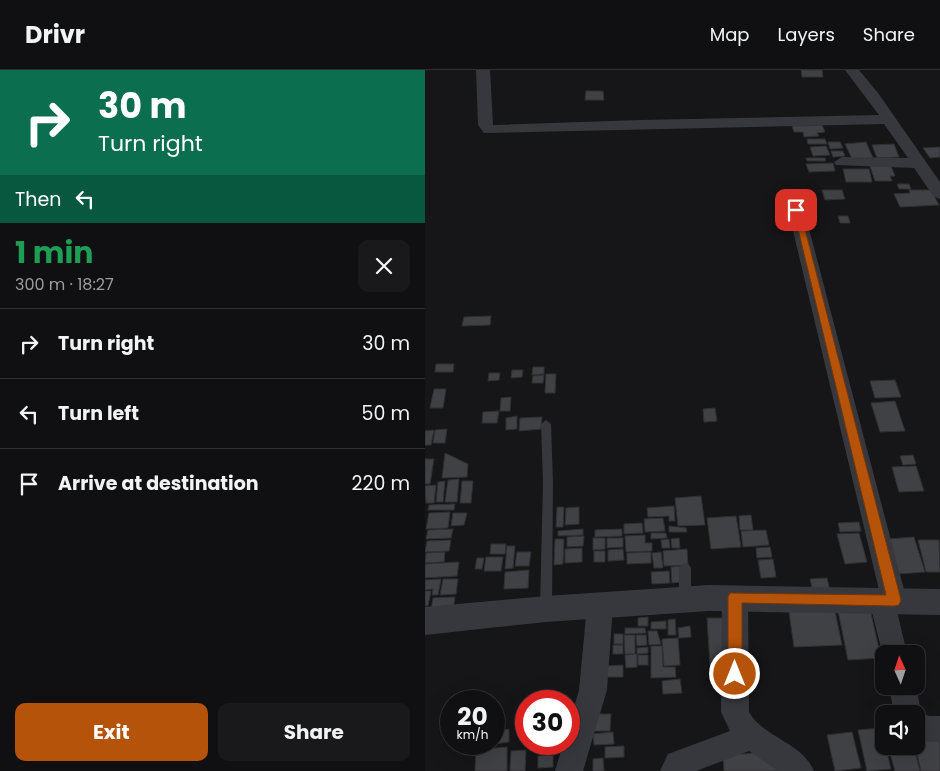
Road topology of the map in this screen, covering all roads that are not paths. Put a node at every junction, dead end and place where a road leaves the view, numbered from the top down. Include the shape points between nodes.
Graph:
1 (483, 70) edge
2 (852, 70) edge
3 (889, 119) junction
4 (842, 162) dead end
5 (919, 163) junction
6 (940, 194) edge
7 (796, 210) dead end
8 (546, 424) dead end
9 (685, 568) dead end
10 (735, 597) junction
11 (685, 599) junction
12 (888, 600) junction
13 (940, 602) edge
14 (600, 606) junction
15 (546, 609) junction
16 (425, 621) edge
17 (893, 645) edge
18 (925, 729) edge
19 (940, 729) edge
20 (750, 737) junction
21 (569, 771) edge
22 (674, 771) edge
23 (800, 771) edge

1 - 3 street via 485,125 489,130
2 - 3 street
3 - 5 street
4 - 5 street
5 - 6 street
7 - 12 street
8 - 15 lane
9 - 11 lane
10 - 11 street
10 - 12 street
10 - 20 street via 735,712
11 - 14 street
12 - 13 street
12 - 17 street
14 - 15 street
14 - 21 street via 593,690
15 - 16 street
18 - 19 street
20 - 22 street via 679,764
20 - 23 street via 779,752

